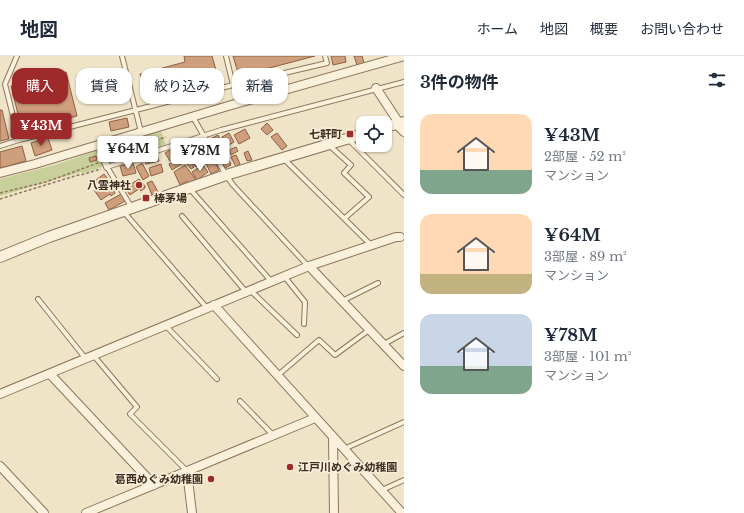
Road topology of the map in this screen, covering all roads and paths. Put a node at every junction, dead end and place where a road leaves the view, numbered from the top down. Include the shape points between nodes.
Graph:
1 (17, 56) edge
2 (122, 56) edge
3 (226, 56) edge
4 (325, 56) edge
5 (404, 56) edge
6 (288, 73) edge
7 (232, 78) edge
8 (404, 82) edge
9 (232, 86) edge
10 (376, 88) junction
11 (136, 110) junction
12 (193, 117) junction
13 (401, 125) edge
14 (141, 132) junction
15 (203, 136) junction
16 (356, 136) edge
17 (166, 137) dead end
18 (347, 138) junction
19 (19, 140) junction
20 (329, 144) junction
21 (99, 145) junction
22 (0, 146) edge
23 (119, 156) dead end
24 (283, 158) junction
25 (104, 161) junction
26 (107, 167) junction
27 (0, 173) edge
28 (226, 175) junction
29 (190, 188) junction
30 (0, 192) edge
31 (404, 195) edge
32 (0, 199) edge
33 (128, 209) junction
34 (182, 216) dead end
35 (345, 218) junction
36 (403, 238) edge
37 (372, 246) junction
38 (0, 257) edge
39 (309, 266) junction
40 (284, 276) junction
41 (271, 282) junction
42 (378, 283) dead end
43 (248, 291) junction
44 (38, 299) dead end
45 (342, 301) junction
46 (211, 307) junction
47 (304, 324) dead end
48 (166, 326) junction
49 (369, 330) junction
50 (404, 333) edge
51 (297, 334) dead end
52 (384, 344) junction
53 (94, 356) junction
54 (86, 359) junction
55 (404, 366) edge
56 (50, 374) junction
57 (277, 376) junction
58 (217, 379) dead end
59 (0, 394) edge
60 (240, 400) dead end
61 (315, 418) junction
62 (404, 422) edge
63 (274, 435) junction
64 (333, 438) junction
65 (344, 449) junction
66 (0, 466) edge
67 (187, 471) junction
68 (404, 480) edge
69 (154, 485) junction
70 (382, 490) junction
71 (44, 513) edge
72 (86, 513) edge
73 (192, 513) edge
74 (334, 513) edge
75 (402, 513) edge

1 - 19 lane via 5,84
2 - 11 lane
3 - 7 lane
4 - 6 lane via 327,63
5 - 12 street
8 - 10 lane
9 - 11 lane
10 - 13 street
10 - 15 lane
11 - 14 lane
11 - 19 lane
12 - 14 street
12 - 15 lane
14 - 21 street
15 - 26 lane
15 - 28 lane
16 - 18 street
17 - 23 path via 130,149 131,152
18 - 20 street
18 - 31 lane
19 - 22 lane
20 - 24 street
20 - 35 lane via 351,165 344,173 369,197
21 - 25 street
21 - 27 street
24 - 28 street
24 - 35 lane
25 - 26 street
25 - 30 path via 46,182
26 - 32 path
26 - 33 lane
28 - 29 street
28 - 39 lane
29 - 33 street
29 - 41 lane
33 - 38 street
33 - 46 lane
34 - 43 lane
35 - 37 lane
36 - 37 street
37 - 39 street
39 - 40 street
39 - 45 street
40 - 41 street
40 - 47 lane via 305,302
41 - 43 street
42 - 45 lane
43 - 46 street
43 - 51 lane
44 - 54 lane
45 - 49 street
46 - 48 street
46 - 57 street
48 - 53 street
48 - 58 lane
49 - 52 street
49 - 57 lane via 335,355 319,340
50 - 52 lane
52 - 55 street
53 - 54 street
53 - 67 lane via 137,407 130,414
54 - 56 street
56 - 59 street
56 - 69 street
57 - 61 street
60 - 63 lane
61 - 63 street
61 - 64 street
62 - 65 lane
63 - 67 street
64 - 65 street
64 - 74 street
65 - 70 street
66 - 71 street
67 - 69 street
67 - 73 street
68 - 70 lane
69 - 72 street
70 - 75 street

